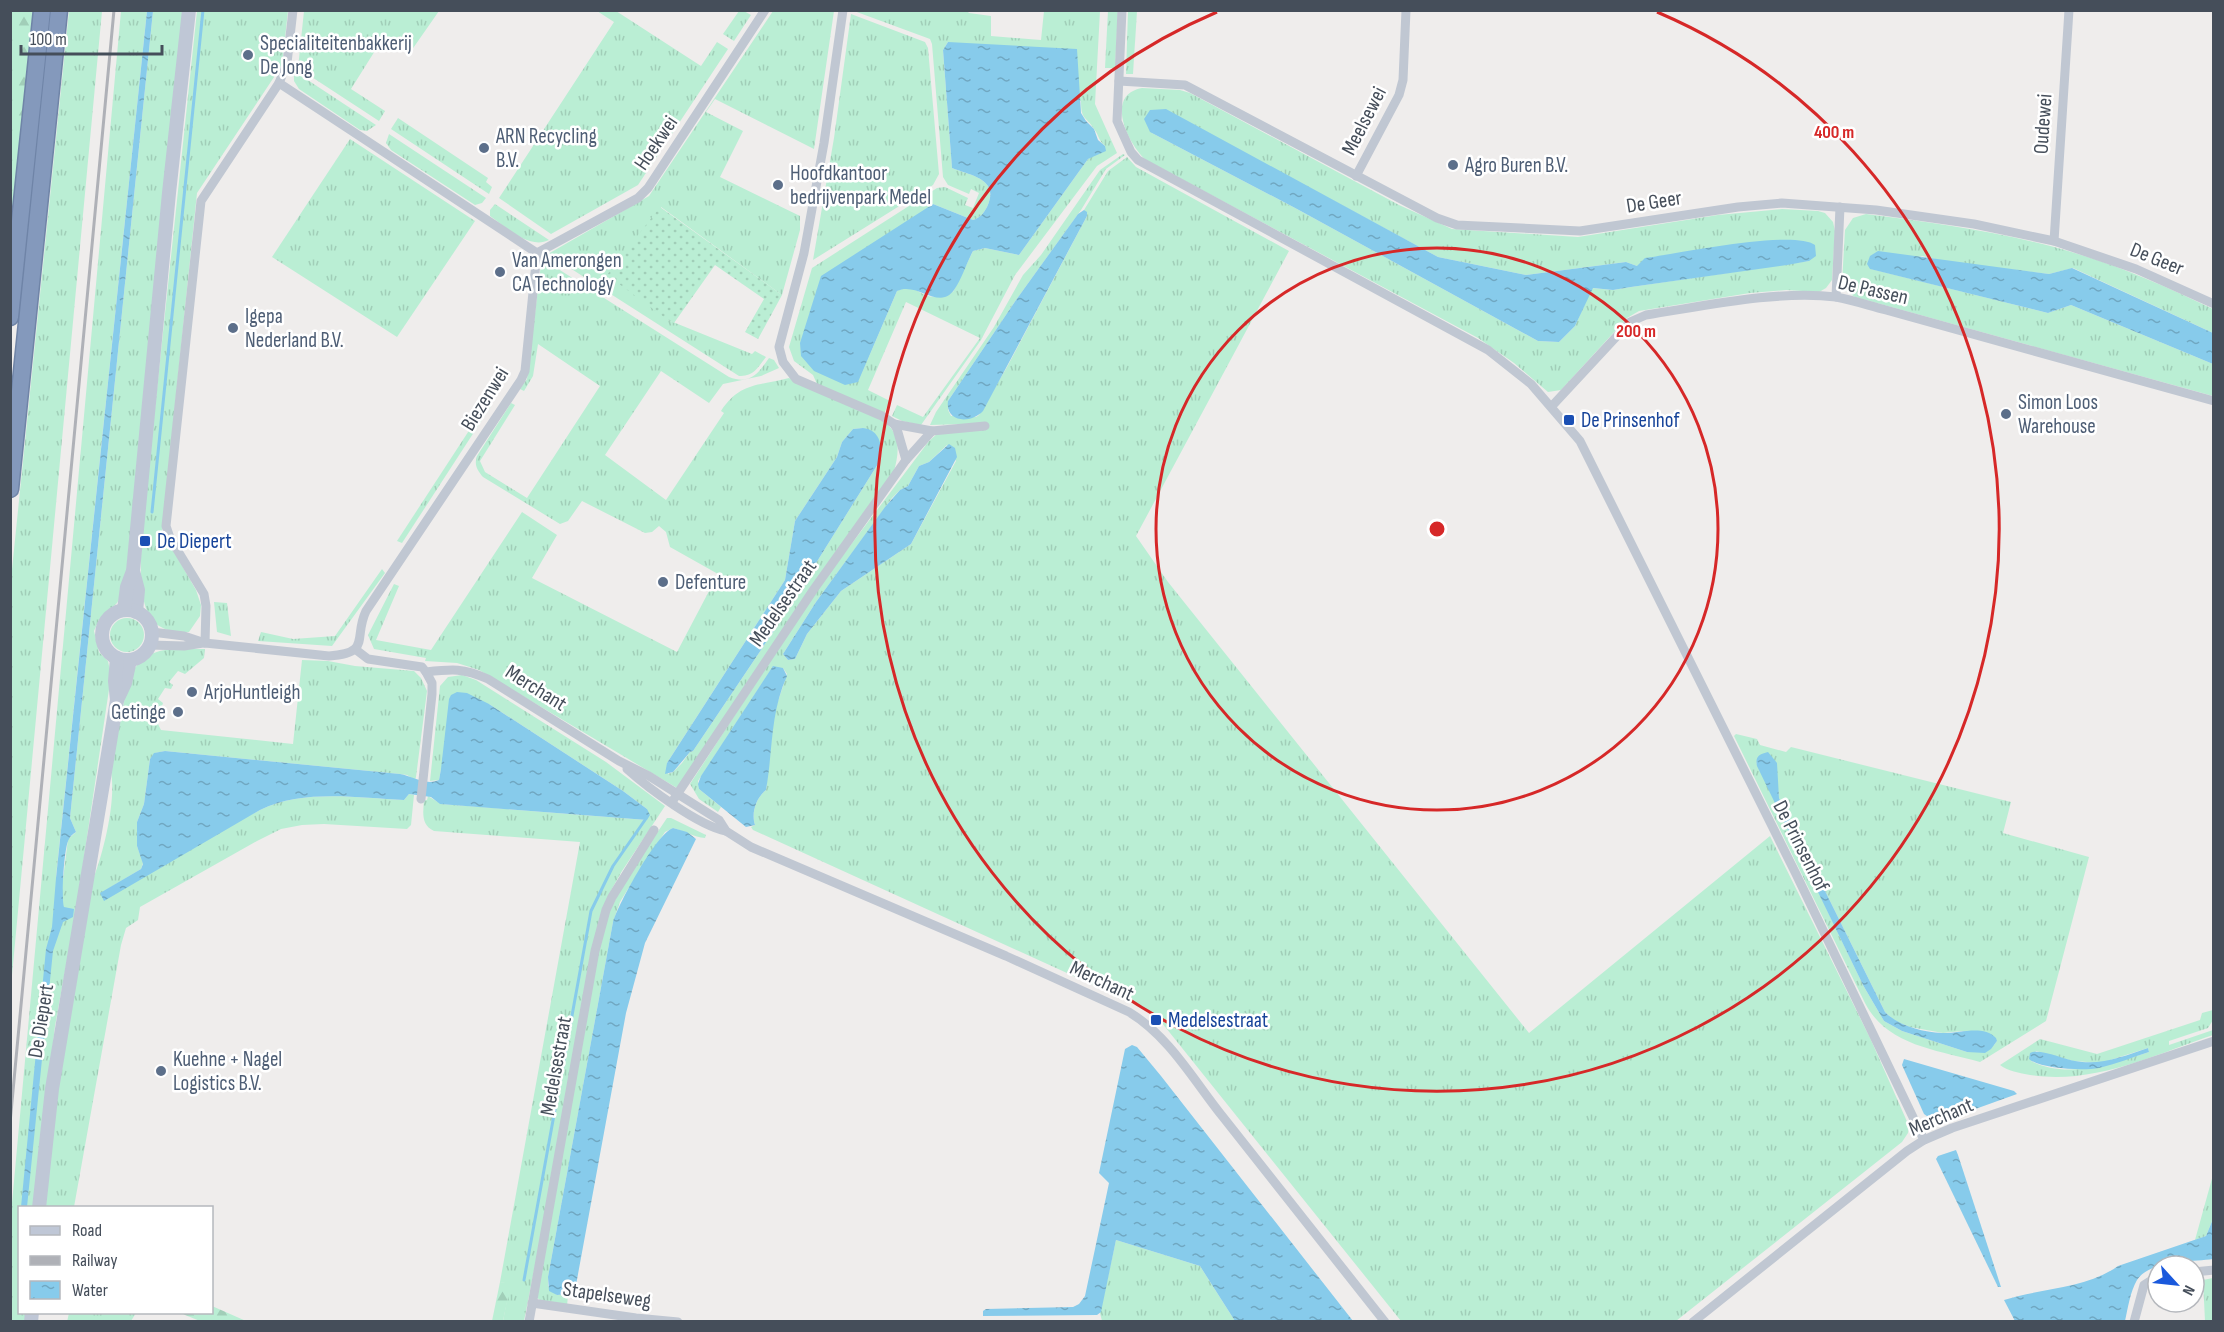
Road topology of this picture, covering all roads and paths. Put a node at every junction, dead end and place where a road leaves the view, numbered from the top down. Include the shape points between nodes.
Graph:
1 (42, 10) edge
2 (59, 10) edge
3 (189, 10) edge
4 (293, 10) edge
5 (765, 10) edge
6 (843, 10) edge
7 (1122, 10) edge
8 (1406, 10) edge
9 (2069, 10) edge
10 (1119, 81) junction
11 (279, 83) junction
12 (1356, 176) junction
13 (1840, 207) junction
14 (2054, 241) junction
15 (537, 253) junction
16 (1836, 297) junction
17 (2214, 304) edge
18 (10, 317) edge
19 (2214, 401) edge
20 (1552, 406) junction
21 (894, 424) junction
22 (985, 426) dead end
23 (932, 431) junction
24 (906, 460) junction
25 (10, 489) edge
26 (130, 611) junction
27 (151, 638) junction
28 (205, 643) junction
29 (355, 649) junction
30 (123, 659) junction
31 (426, 672) junction
32 (675, 798) junction
33 (421, 799) dead end
34 (654, 830) dead end
35 (2214, 1041) edge
36 (1924, 1140) junction
37 (39, 1206) edge
38 (2146, 1284) edge
39 (532, 1303) junction
40 (528, 1322) edge
41 (678, 1322) edge
42 (1385, 1322) edge
43 (1693, 1322) edge
44 (2134, 1322) edge

1 - 18 highway
2 - 25 highway
3 - 26 main road via 133,572 127,587
4 - 11 street via 287,63
5 - 15 street, Hoekwei via 648,188 638,198
6 - 21 street via 804,254 779,347 783,362 796,379
7 - 10 street, De Prinsenhof
8 - 12 street, Meelsewei via 1399,95
9 - 14 street, Oudewei
10 - 12 street, De Geer via 1185,85
10 - 20 street, De Prinsenhof via 1117,121 1138,160 1488,350
11 - 15 street
11 - 28 street via 201,201 166,526 204,594
12 - 13 street, De Geer via 1457,225 1580,231 1738,207 1782,203
13 - 14 street, De Geer via 1974,224
13 - 16 street
14 - 17 street, De Geer via 2136,269
15 - 29 street, Biezenwei via 525,371 366,611
16 - 19 street, De Passen
16 - 20 street, De Passen via 1759,298 1646,315 1630,322
20 - 36 street, De Prinsenhof via 1580,441
21 - 23 street
21 - 24 street
22 - 23 street
23 - 24 street, Medelsestraat
24 - 32 street, Medelsestraat via 795,616
26 - 27 main road via 147,620
26 - 30 main road via 110,617 102,631 105,648
27 - 28 street via 184,646
27 - 30 main road via 142,655
28 - 29 street via 329,656
29 - 31 street, Merchant via 368,659 422,667
30 - 37 main road, De Diepert via 125,683 117,700 56,1058
31 - 32 street, Merchant via 462,670 488,679 619,761 642,783
31 - 33 street via 432,694
32 - 42 street, Merchant via 715,829 726,831 750,847 1006,956 1148,1024
34 - 39 street, Medelsestraat via 612,897 595,951
35 - 36 street, Merchant
36 - 43 street, Merchant
38 - 44 street
39 - 40 street, Medelsestraat
39 - 41 street, Stapelseweg

